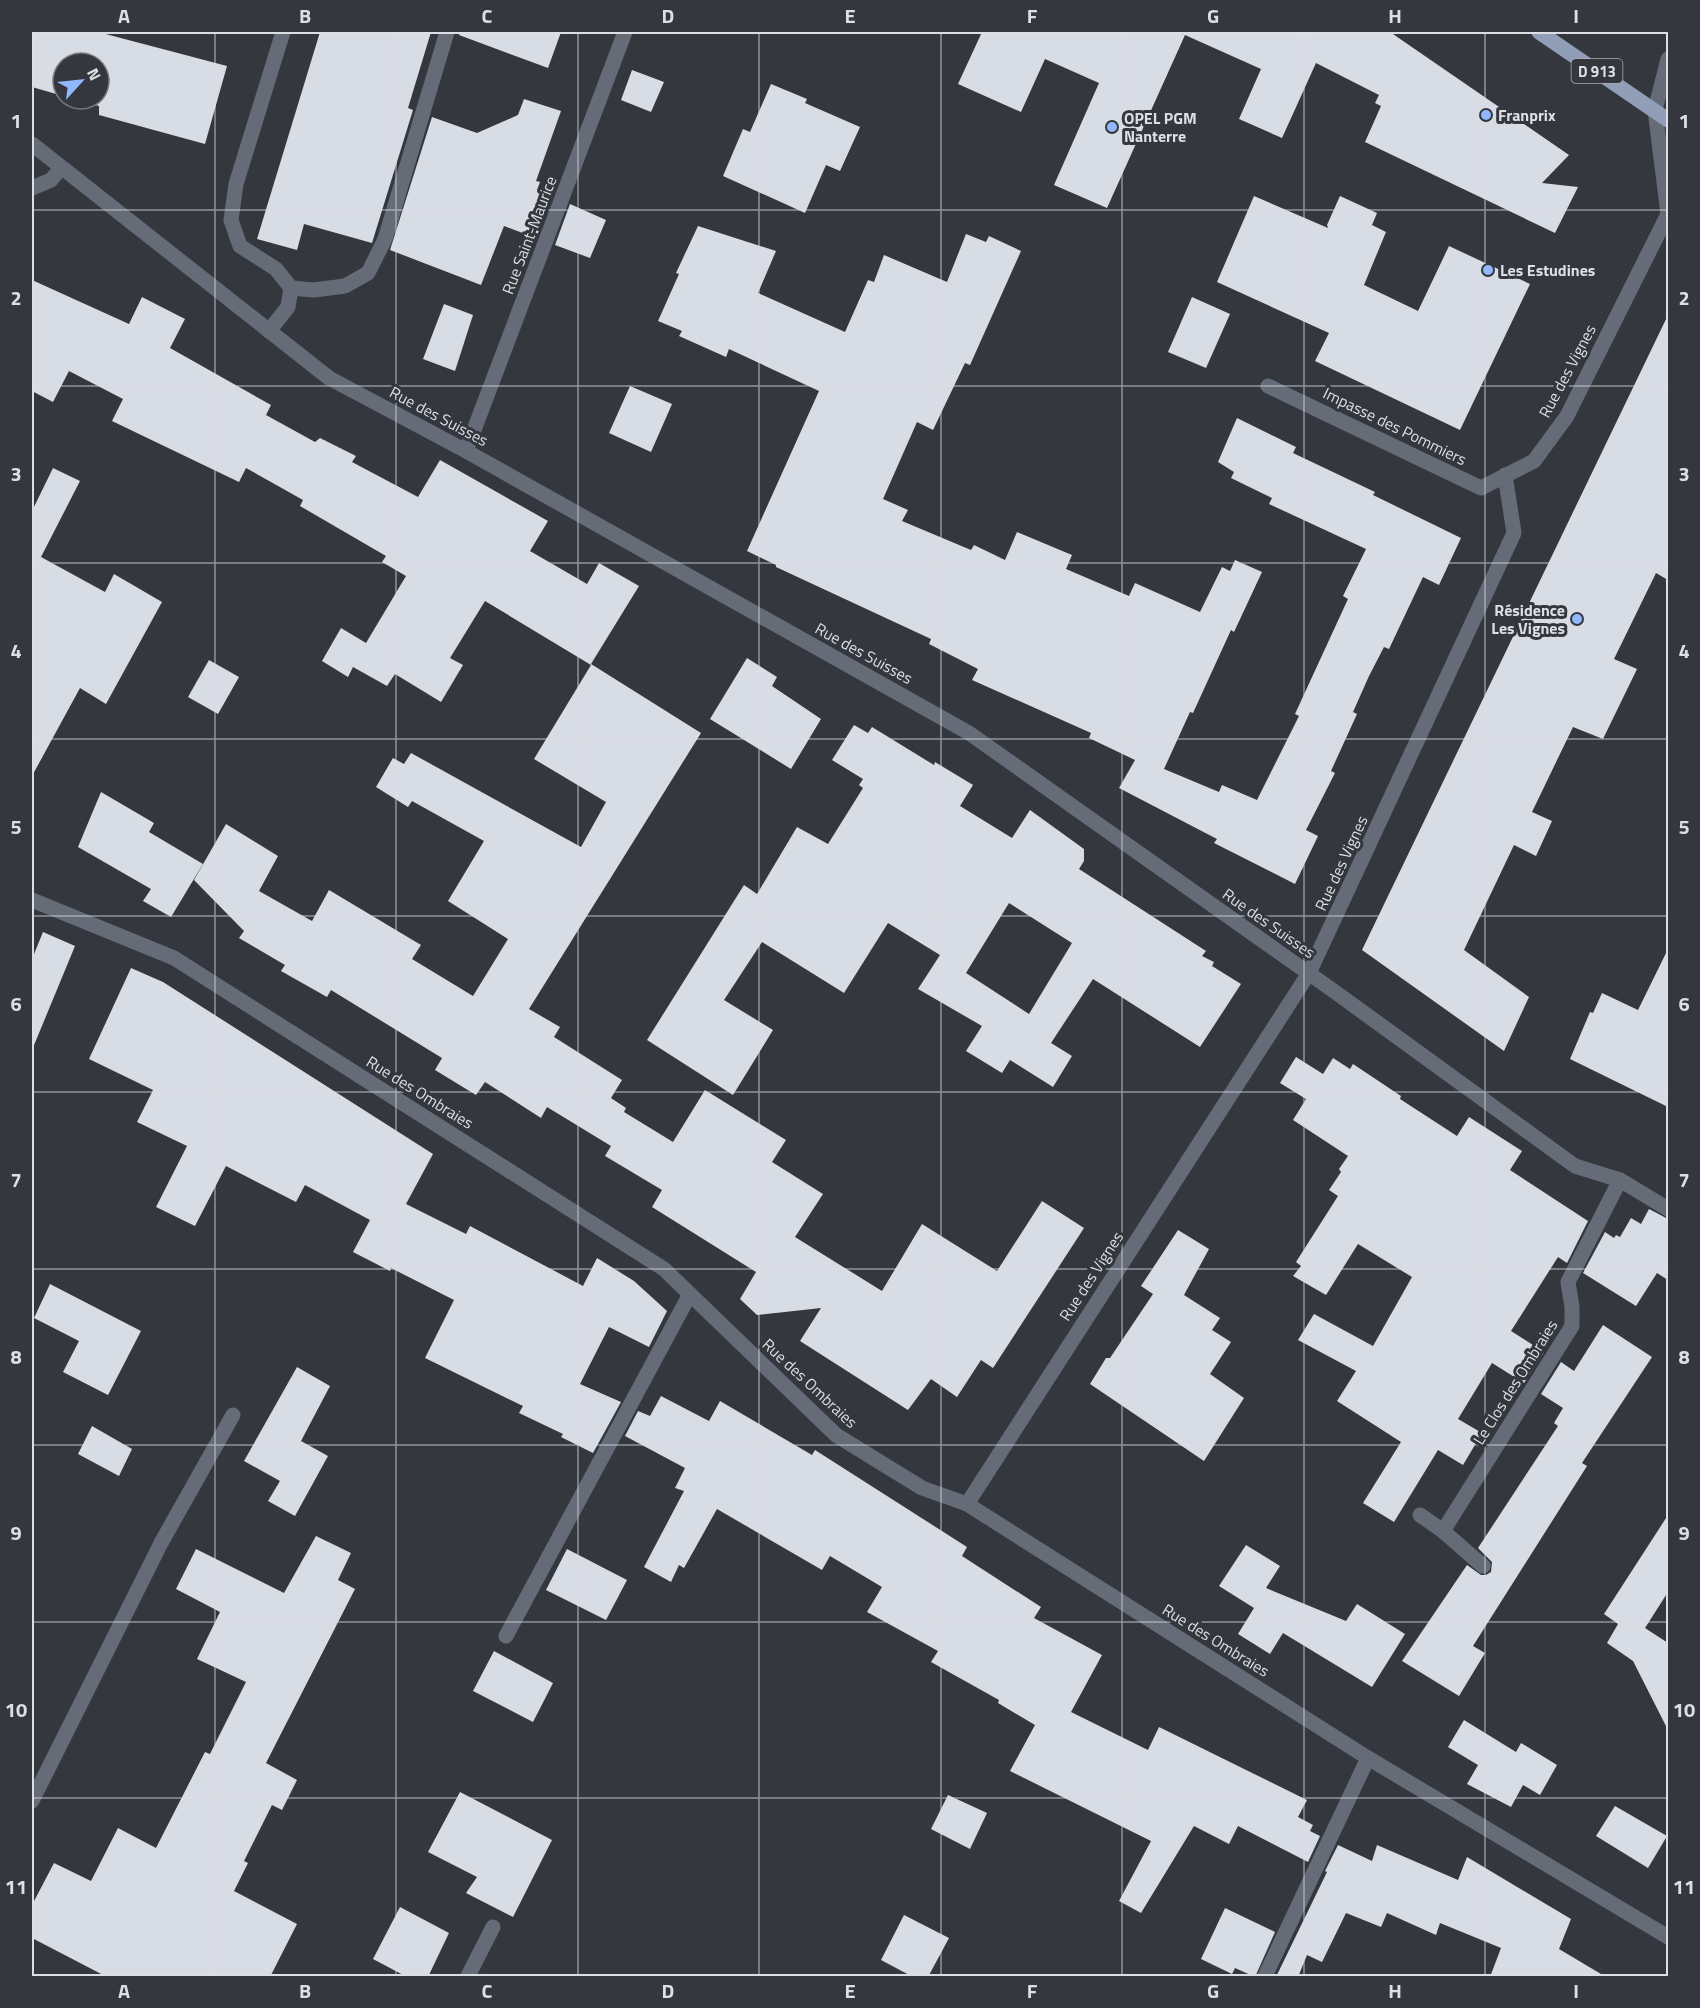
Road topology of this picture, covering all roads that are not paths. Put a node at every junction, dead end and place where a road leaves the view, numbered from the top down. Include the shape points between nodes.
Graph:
1 (283, 32) edge
2 (447, 32) edge
3 (625, 32) edge
4 (1539, 32) edge
5 (1668, 59) edge
6 (1655, 110) junction
7 (1668, 120) edge
8 (32, 144) edge
9 (61, 168) junction
10 (32, 188) edge
11 (1668, 214) edge
12 (291, 288) junction
13 (269, 331) junction
14 (1268, 386) dead end
15 (466, 451) junction
16 (1505, 475) junction
17 (32, 900) edge
18 (1309, 973) junction
19 (1620, 1180) junction
20 (1668, 1209) edge
21 (690, 1294) junction
22 (234, 1415) dead end
23 (968, 1504) junction
24 (1420, 1515) dead end
25 (1443, 1531) junction
26 (1483, 1566) dead end
27 (506, 1636) dead end
28 (1368, 1758) junction
29 (32, 1801) edge
30 (492, 1928) dead end
31 (1668, 1937) edge
32 (468, 1977) edge
33 (1265, 1977) edge

1 - 12 street via 236,184 231,220 240,246 276,269
2 - 12 street via 385,239 368,273 345,286
3 - 15 street, Rue Saint-Maurice
4 - 6 main road, D 913
5 - 6 street
6 - 7 main road, D 913
6 - 11 street, Rue des Vignes
8 - 9 street, Rue des Suisses
9 - 10 street via 51,180
9 - 13 street, Rue des Suisses
11 - 16 street, Rue des Vignes via 1567,416 1534,461
12 - 13 street via 288,307
13 - 15 street, Rue des Suisses via 329,378
14 - 16 street, Impasse des Pommiers via 1481,488
15 - 18 street, Rue des Suisses via 969,733
16 - 18 street, Rue des Vignes via 1514,534
17 - 21 street, Rue des Ombraies via 174,958 664,1269
18 - 19 street, Rue des Suisses via 1575,1166
18 - 23 street, Rue des Vignes
19 - 20 street, Rue des Suisses
19 - 25 street, Le Clos des Ombraies via 1568,1282 1572,1326
21 - 23 street, Rue des Ombraies via 836,1435 922,1488
21 - 27 street
22 - 29 street via 161,1543
23 - 28 street, Rue des Ombraies
24 - 25 street
25 - 26 street
28 - 31 street, Rue des Ombraies
28 - 33 street
30 - 32 street

